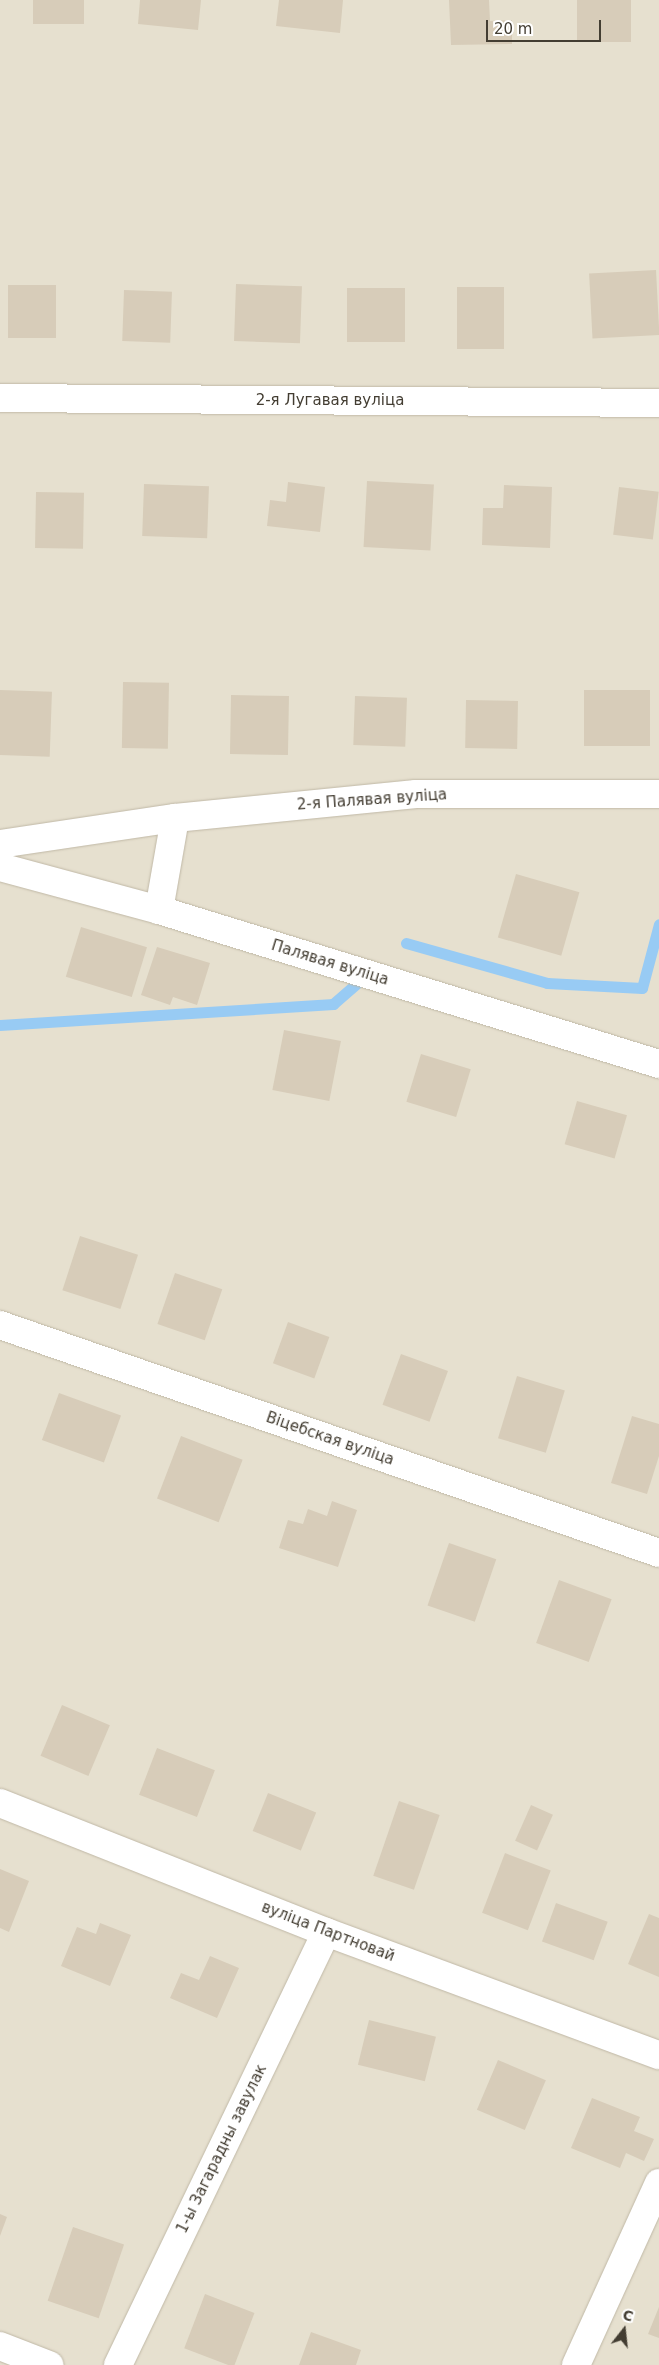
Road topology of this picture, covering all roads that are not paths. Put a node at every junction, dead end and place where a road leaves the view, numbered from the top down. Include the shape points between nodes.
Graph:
1 (0, 398) edge
2 (659, 403) edge
3 (659, 794) edge
4 (175, 818) junction
5 (0, 844) edge
6 (0, 867) edge
7 (158, 910) junction
8 (659, 1064) edge
9 (0, 1325) edge
10 (659, 1553) edge
11 (0, 1803) edge
12 (326, 1932) junction
13 (659, 2055) edge
14 (659, 2183) edge
15 (0, 2346) edge
16 (49, 2365) edge
17 (118, 2365) edge
18 (576, 2365) edge

1 - 2 street, 2-я Лугавая вуліца
3 - 4 street, 2-я Палявая вуліца via 416,794
4 - 5 street, 2-я Палявая вуліца
4 - 7 street
6 - 7 street, Палявая вуліца
7 - 8 street, Палявая вуліца
9 - 10 street, Віцебская вуліца
11 - 12 street, вуліца Партновай
12 - 13 street, вуліца Партновай
12 - 17 street, 1-ы Загарадны завулак
14 - 18 street
15 - 16 street

